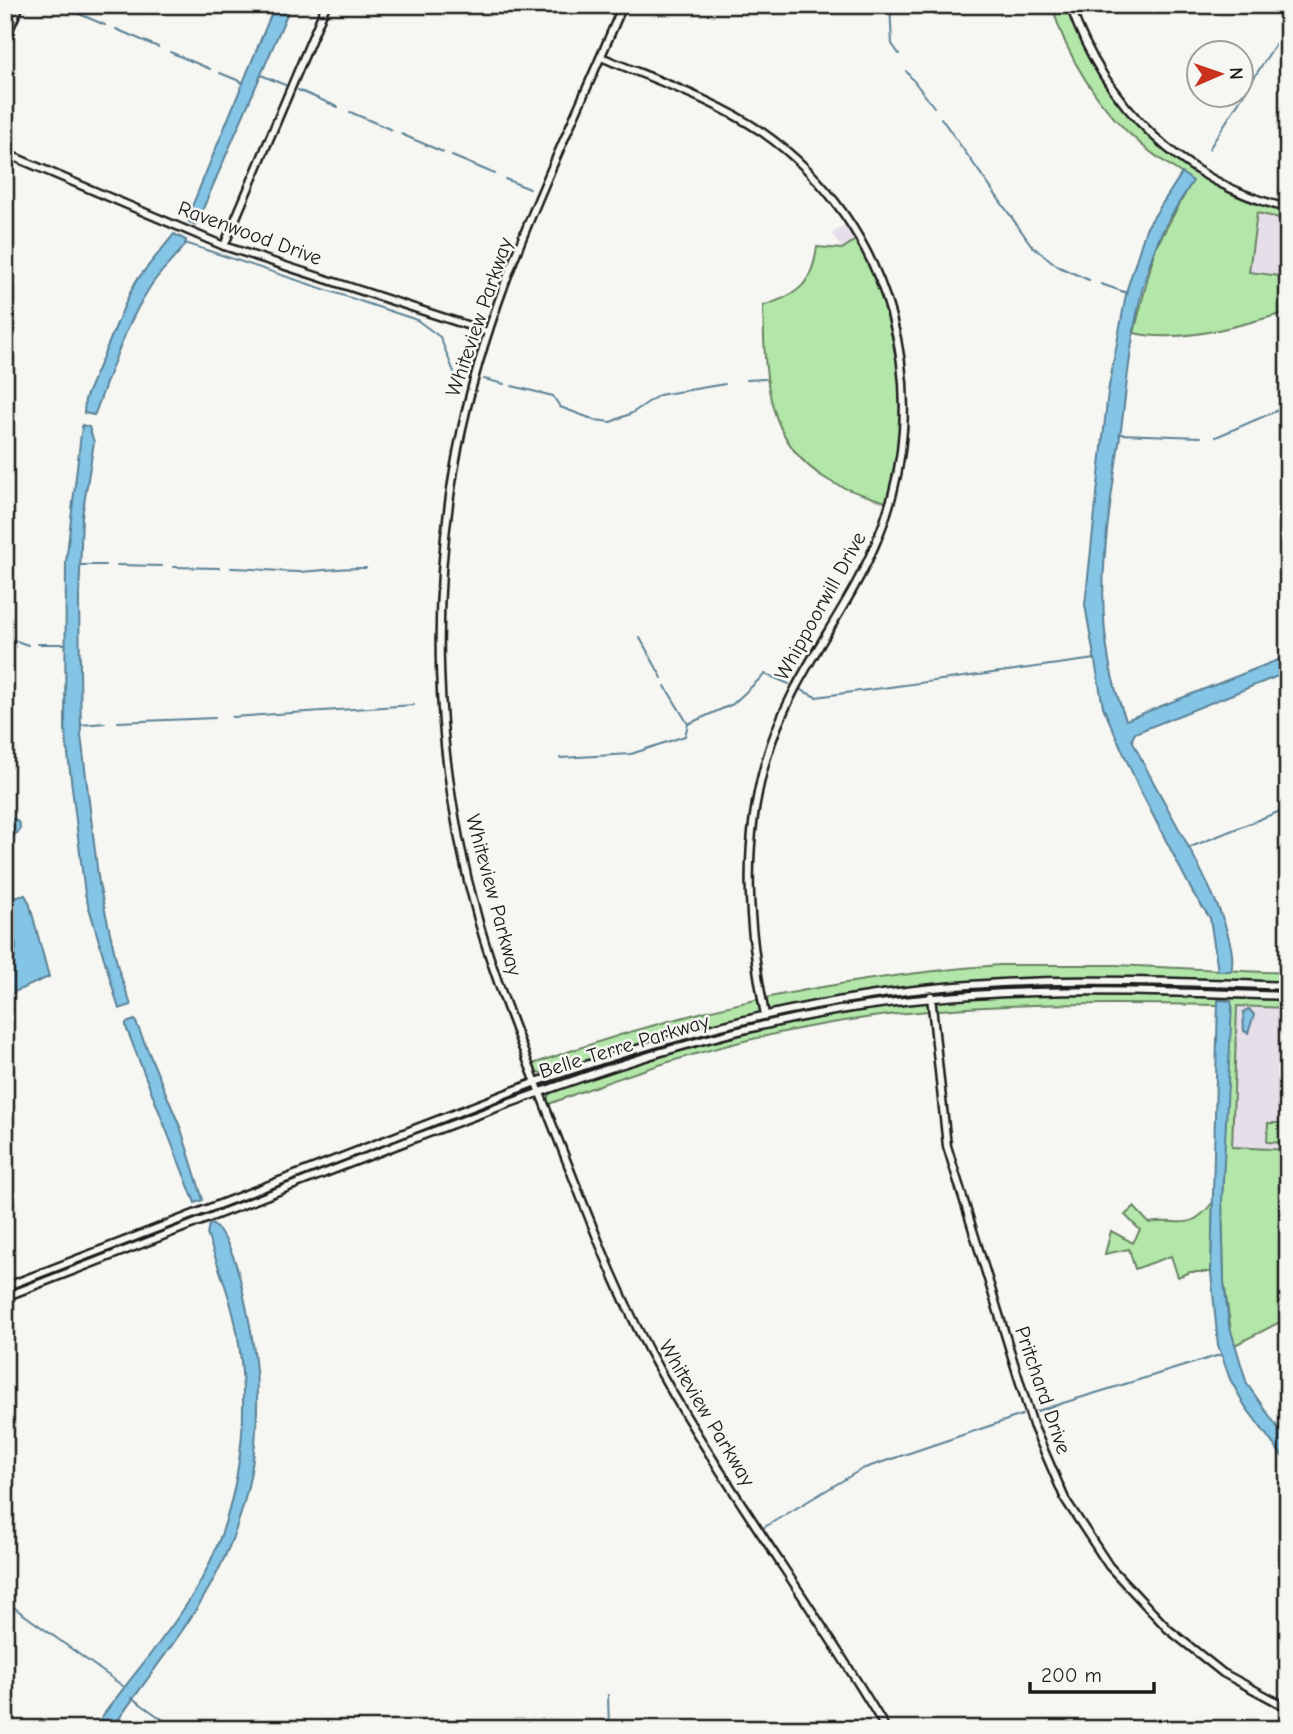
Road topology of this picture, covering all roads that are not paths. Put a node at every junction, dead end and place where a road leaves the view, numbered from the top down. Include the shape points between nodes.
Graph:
1 (20, 5) edge
2 (326, 5) edge
3 (623, 5) edge
4 (1070, 5) edge
5 (5, 39) edge
6 (601, 57) junction
7 (5, 153) edge
8 (1288, 208) edge
9 (224, 246) junction
10 (488, 332) junction
11 (1288, 986) edge
12 (930, 988) junction
13 (1288, 996) edge
14 (931, 998) junction
15 (765, 1014) junction
16 (767, 1024) junction
17 (536, 1082) junction
18 (539, 1090) junction
19 (5, 1287) edge
20 (5, 1297) edge
21 (1288, 1708) edge
22 (886, 1729) edge

1 - 5 street
2 - 9 street
3 - 6 street, Whiteview Parkway
4 - 8 street via 1101,74 1149,132 1216,181
6 - 10 street, Whiteview Parkway
6 - 15 street, Whippoorwill Drive via 729,112 805,168 842,210 869,255 889,304 902,360 903,441 889,509 863,569 793,689 761,780 750,841 748,895
7 - 9 street, Ravenwood Drive
9 - 10 street, Ravenwood Drive
10 - 17 street, Whiteview Parkway via 463,424 446,521 440,613 442,710 452,801 468,882
11 - 12 street, Belle Terre Parkway via 1074,980
12 - 14 street, Pritchard Drive
12 - 15 street, Belle Terre Parkway
13 - 14 street, Belle Terre Parkway via 1081,989
14 - 16 street, Belle Terre Parkway
14 - 21 street, Pritchard Drive via 947,1146 1030,1417 1066,1499 1109,1566 1168,1629 1223,1673
15 - 16 street, Whippoorwill Drive
15 - 17 street, Belle Terre Parkway via 618,1053
16 - 18 street, Belle Terre Parkway via 647,1054
17 - 18 street, Whiteview Parkway
17 - 19 street, Belle Terre Parkway
18 - 20 street, Belle Terre Parkway
18 - 22 street, Whiteview Parkway via 616,1283 653,1359

